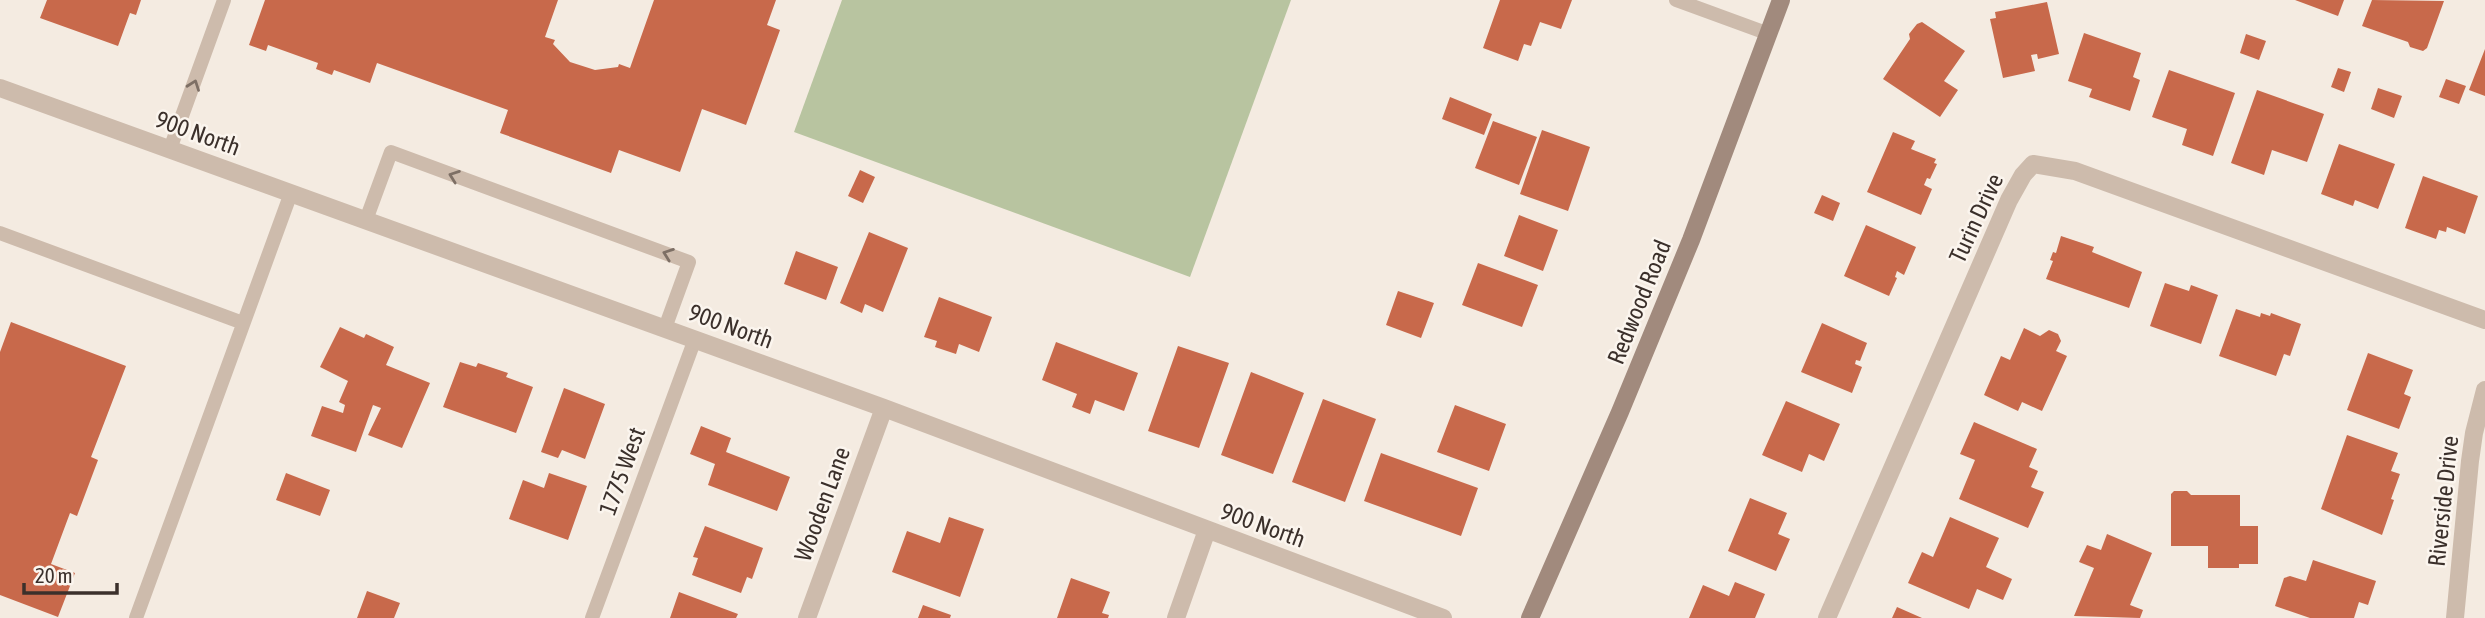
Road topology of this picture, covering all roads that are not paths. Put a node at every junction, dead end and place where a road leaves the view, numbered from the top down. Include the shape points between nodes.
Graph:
1 (224, 0) edge
2 (1676, 0) edge
3 (1781, 0) edge
4 (1769, 34) junction
5 (0, 88) edge
6 (170, 149) junction
7 (291, 193) junction
8 (366, 220) junction
9 (0, 233) edge
10 (2485, 320) edge
11 (243, 323) junction
12 (665, 328) junction
13 (695, 339) junction
14 (2485, 390) edge
15 (884, 408) junction
16 (1207, 530) junction
17 (136, 618) edge
18 (592, 618) edge
19 (807, 618) edge
20 (1176, 618) edge
21 (1443, 618) edge
22 (1530, 618) edge
23 (1827, 618) edge
24 (2455, 618) edge

6 -> 1 lane
2 - 4 lane
3 - 4 main road, Redwood Road
4 - 22 main road, Redwood Road via 1691,240
5 - 6 street, 900 North
6 - 7 street, 900 North
7 - 8 street, 900 North
7 - 11 lane
8 - 12 street, 900 North
12 -> 8 lane via 689,262 391,152
9 - 11 lane
10 - 23 street, Turin Drive via 2075,172 2033,164 2009,201
11 - 17 lane
12 - 13 street, 900 North
13 - 15 street, 900 North
13 - 18 lane, 1775 West
14 - 24 street, Riverside Drive via 2470,461
15 - 16 street, 900 North
15 - 19 street, Wooden Lane
16 - 20 street
16 - 21 street, 900 North

